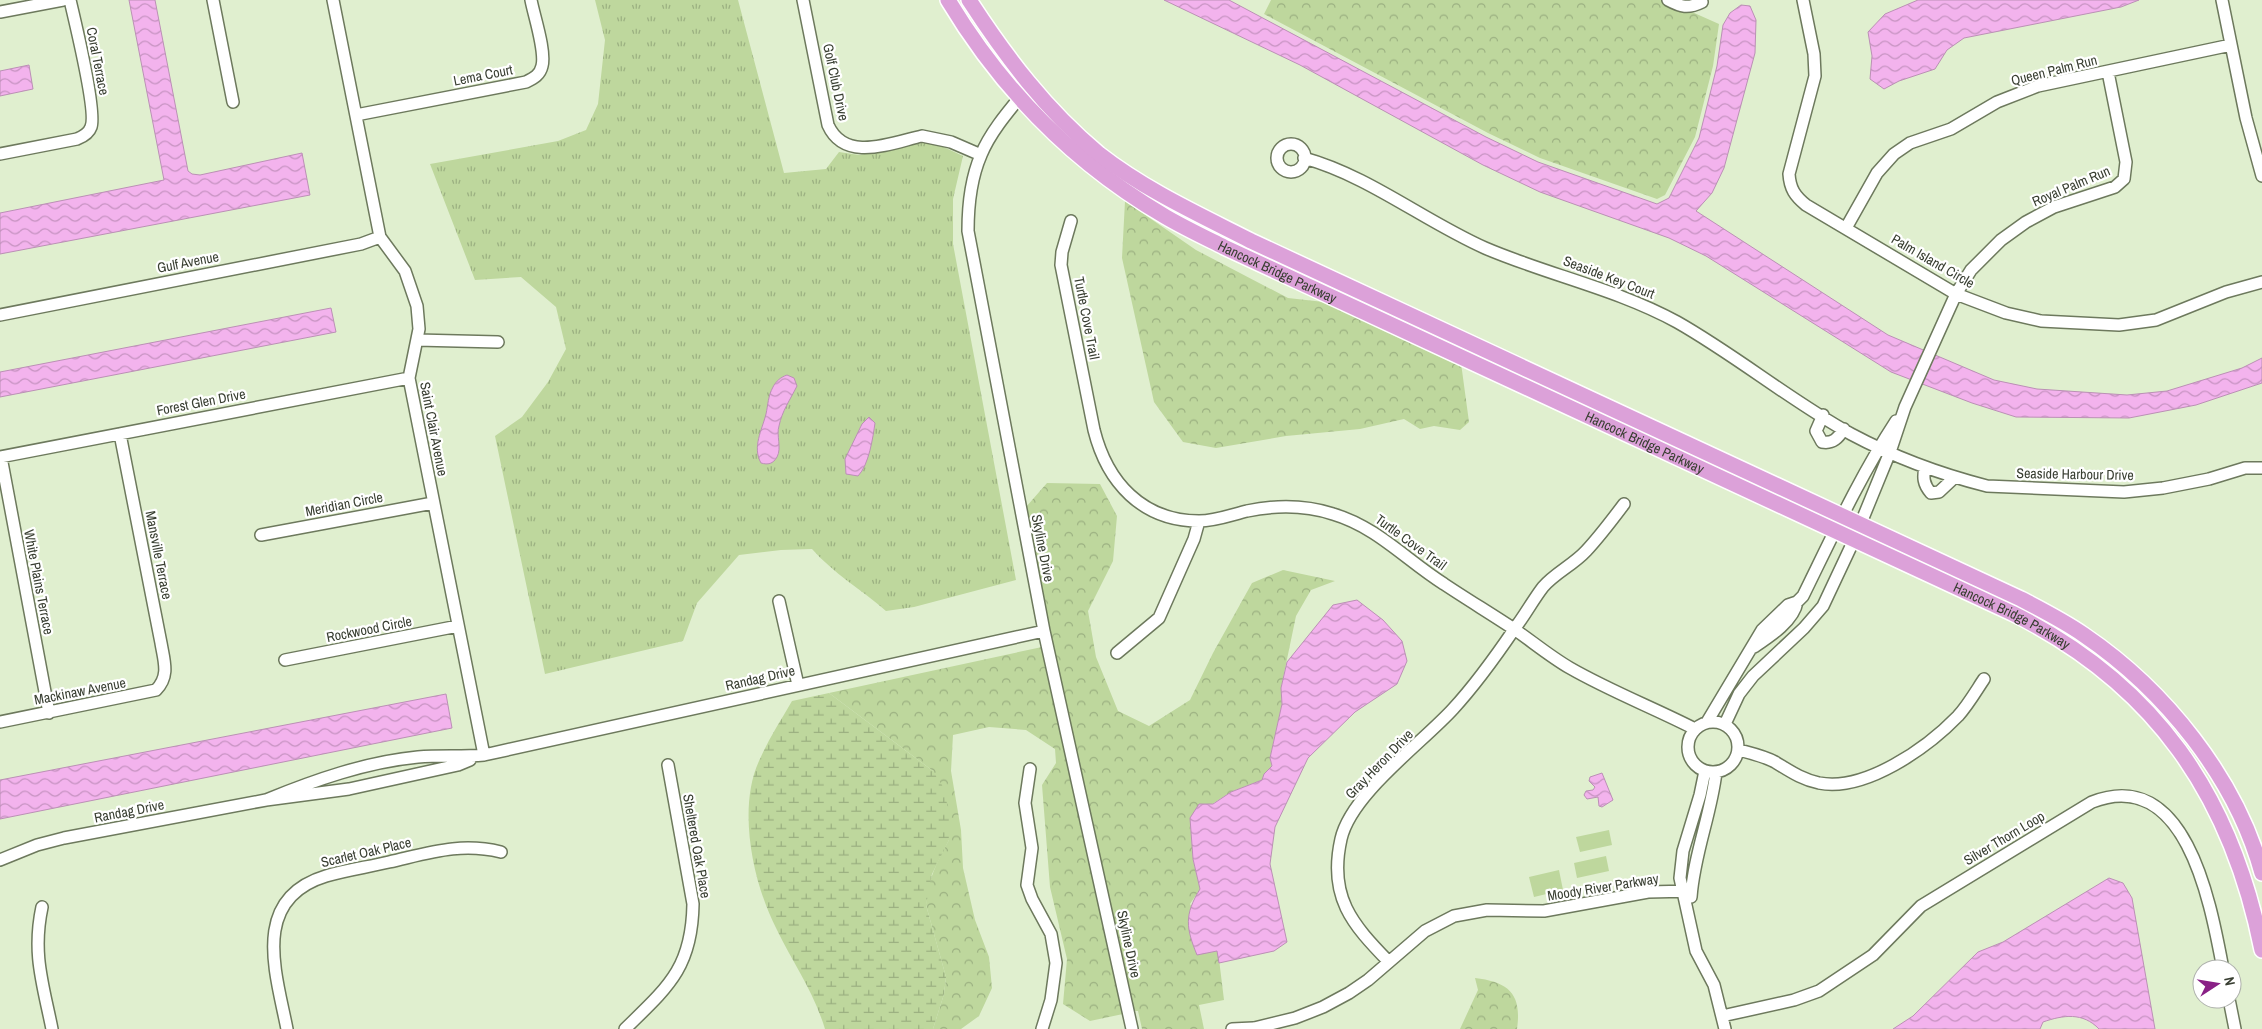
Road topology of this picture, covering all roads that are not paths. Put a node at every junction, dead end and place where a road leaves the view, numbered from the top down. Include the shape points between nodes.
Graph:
1 (64, 0) edge
2 (70, 0) edge
3 (214, 0) edge
4 (333, 0) edge
5 (531, 0) edge
6 (803, 0) edge
7 (948, 0) edge
8 (969, 0) edge
9 (1668, 0) edge
10 (1803, 0) edge
11 (2222, 0) edge
12 (1702, 2) dead end
13 (0, 12) edge
14 (2231, 45) junction
15 (2108, 72) junction
16 (1030, 85) junction
17 (1019, 98) junction
18 (233, 102) dead end
19 (356, 115) junction
20 (0, 154) edge
21 (981, 155) junction
22 (1304, 158) dead end
23 (2262, 176) edge
24 (1071, 221) dead end
25 (1846, 228) junction
26 (380, 237) junction
27 (2262, 282) edge
28 (1956, 294) junction
29 (0, 315) edge
30 (418, 340) junction
31 (498, 342) dead end
32 (409, 378) junction
33 (1905, 407) junction
34 (1822, 416) junction
35 (1844, 429) junction
36 (120, 434) junction
37 (1879, 447) junction
38 (1890, 452) junction
39 (0, 457) edge
40 (1925, 467) junction
41 (2262, 468) edge
42 (1955, 477) junction
43 (433, 502) junction
44 (1624, 504) dead end
45 (1843, 516) junction
46 (1199, 521) junction
47 (1860, 524) junction
48 (1835, 531) junction
49 (262, 535) dead end
50 (1854, 540) junction
51 (780, 601) dead end
52 (1797, 602) junction
53 (1813, 618) junction
54 (458, 626) junction
55 (1044, 630) junction
56 (1514, 630) junction
57 (1765, 634) junction
58 (1781, 651) junction
59 (1118, 653) dead end
60 (286, 660) dead end
61 (1984, 679) dead end
62 (164, 682) joint
63 (798, 685) junction
64 (49, 712) junction
65 (0, 722) edge
66 (1707, 722) junction
67 (1725, 724) junction
68 (1696, 729) junction
69 (1739, 750) junction
70 (484, 755) junction
71 (668, 765) dead end
72 (1030, 769) dead end
73 (1710, 771) junction
74 (266, 800) junction
75 (501, 852) dead end
76 (0, 860) edge
77 (2262, 874) edge
78 (1687, 891) junction
79 (42, 907) dead end
80 (2262, 950) edge
81 (2221, 959) edge
82 (1389, 962) junction
83 (2231, 1009) edge
84 (1722, 1016) junction
85 (52, 1029) edge
86 (287, 1029) edge
87 (625, 1029) edge
88 (1042, 1029) edge
89 (1132, 1029) edge
90 (1232, 1029) edge
91 (1252, 1029) edge
92 (1725, 1029) edge
93 (2234, 1029) edge

1 - 13 street
2 - 20 street, Coral Terrace via 92,109 91,128 77,139
3 - 18 street
4 - 19 street, Saint Clair Avenue
5 - 19 street, Lema Court via 543,58 540,72 534,78
6 - 21 street, Golf Club Drive via 832,135 843,144 858,148 932,137
7 - 17 main road, Hancock Bridge Parkway
8 - 16 main road, Hancock Bridge Parkway
9 - 12 street via 1681,7
10 - 25 street, Palm Island Circle via 1815,76 1789,174 1790,185 1794,196
11 - 14 street
14 - 15 street, Queen Palm Run
14 - 23 street
15 - 25 street, Queen Palm Run via 2017,93 1950,129 1910,143 1877,172
15 - 28 street, Royal Palm Run via 2126,162 2124,179 2115,187 2054,207 2026,222 2001,240 1972,270
16 - 17 street, Skyline Drive
16 - 45 main road, Hancock Bridge Parkway via 1070,128 1101,155 1175,202 1252,241
17 - 21 street, Skyline Drive
17 - 48 main road, Hancock Bridge Parkway via 1082,158 1117,186 1168,219
19 - 26 street, Saint Clair Avenue
21 - 55 street, Skyline Drive via 969,206 970,249
22 - 34 street, Seaside Key Court via 1334,167 1451,232 1487,248 1637,301 1679,323
24 - 46 street, Turtle Cove Trail via 1062,252 1062,271 1094,430 1104,462 1119,485 1140,503 1170,517
25 - 28 street, Palm Island Circle
26 - 29 street, Gulf Avenue via 362,244
26 - 30 street, Saint Clair Avenue via 411,284 418,317
27 - 28 street, Palm Island Circle via 2226,292 2156,320 2119,326 2041,320 2006,313
28 - 33 street, Royal Palm Run
30 - 31 street
30 - 32 street, Saint Clair Avenue
32 - 36 street, Forest Glen Drive
32 - 43 street, Saint Clair Avenue
33 - 37 street, Royal Palm Run
33 - 38 street, Royal Palm Run
34 - 35 street, Seaside Key Court
34 - 35 street via 1816,431 1822,442 1836,439
35 - 37 street, Seaside Key Court
36 - 39 street, Forest Glen Drive
36 - 62 street, Mansville Terrace via 161,643 166,672
37 - 38 street, Seaside Key Court
37 - 45 street, Royal Palm Run
38 - 40 street, Seaside Harbour Drive
38 - 47 street, Royal Palm Run
39 - 64 street, White Plains Terrace
40 - 42 street, Seaside Harbour Drive
40 - 42 street via 1923,478 1931,493 1939,492
41 - 42 street, Seaside Harbour Drive via 2245,468 2209,479 2124,492 1986,486
43 - 49 street, Meridian Circle
43 - 54 street, Saint Clair Avenue
44 - 56 street, Gray Heron Drive via 1586,551 1544,587
45 - 47 main road, Hancock Bridge Parkway
45 - 48 street, Royal Palm Run
46 - 56 street, Turtle Cove Trail via 1275,507 1306,508 1344,517 1382,537 1424,572
46 - 59 street via 1159,618
47 - 50 street, Royal Palm Run
47 - 77 main road, Hancock Bridge Parkway via 2053,616 2127,668 2166,707 2211,765 2243,823
48 - 50 main road, Hancock Bridge Parkway
48 - 52 street, Royal Palm Run
50 - 53 street, Royal Palm Run via 1823,606
50 - 80 main road, Hancock Bridge Parkway via 2046,631 2093,662 2136,700 2179,750 2223,822 2249,891
51 - 63 street
52 - 53 street
52 - 57 street, Royal Palm Run via 1795,611
53 - 58 street, Royal Palm Run
54 - 60 street, Rockwood Circle
54 - 70 street, Saint Clair Avenue
55 - 63 street, Randag Drive
55 - 89 street, Skyline Drive
56 - 68 street, Turtle Cove Trail via 1569,667
56 - 82 street, Gray Heron Drive via 1454,709 1364,798 1350,818 1342,838 1339,886 1347,909 1358,929
57 - 58 street
57 - 66 street, Royal Palm Run via 1750,649
58 - 67 street, Royal Palm Run via 1753,676 1739,694
61 - 69 street via 1966,707 1942,731 1913,752 1859,781 1839,785 1809,781 1774,762
62 - 64 street, Mackinaw Avenue via 156,690
63 - 70 street, Randag Drive
64 - 65 street, Mackinaw Avenue
66 - 67 street
66 - 68 street
67 - 69 street via 1737,737
68 - 73 street via 1689,740 1690,755 1694,763
69 - 73 street via 1728,768
70 - 74 street, Randag Drive via 458,765 349,789
70 - 74 street, Randag Drive via 419,757 363,768 305,784
71 - 87 street, Sheltered Oak Place via 693,904 693,927 686,956 676,974 665,990
72 - 88 street via 1025,803 1032,848 1028,885 1032,899 1052,934 1056,963 1051,1000
73 - 78 street via 1684,851 1680,878
74 - 76 street, Randag Drive via 64,838
75 - 86 street, Scarlet Oak Place via 474,847 450,848 325,876 303,886 282,911 272,944
78 - 82 street, Moody River Parkway via 1641,893 1544,912 1468,912 1425,931
78 - 84 street via 1696,951 1714,985
79 - 85 street via 36,933 37,954
81 - 84 street, Silver Thorn Loop via 2205,894 2188,845 2172,819 2148,802 2116,796 2092,802 1921,906 1873,955 1819,992
82 - 91 street, Moody River Parkway via 1368,980 1323,1007
83 - 93 street
84 - 92 street
90 - 91 street, Moody River Parkway

